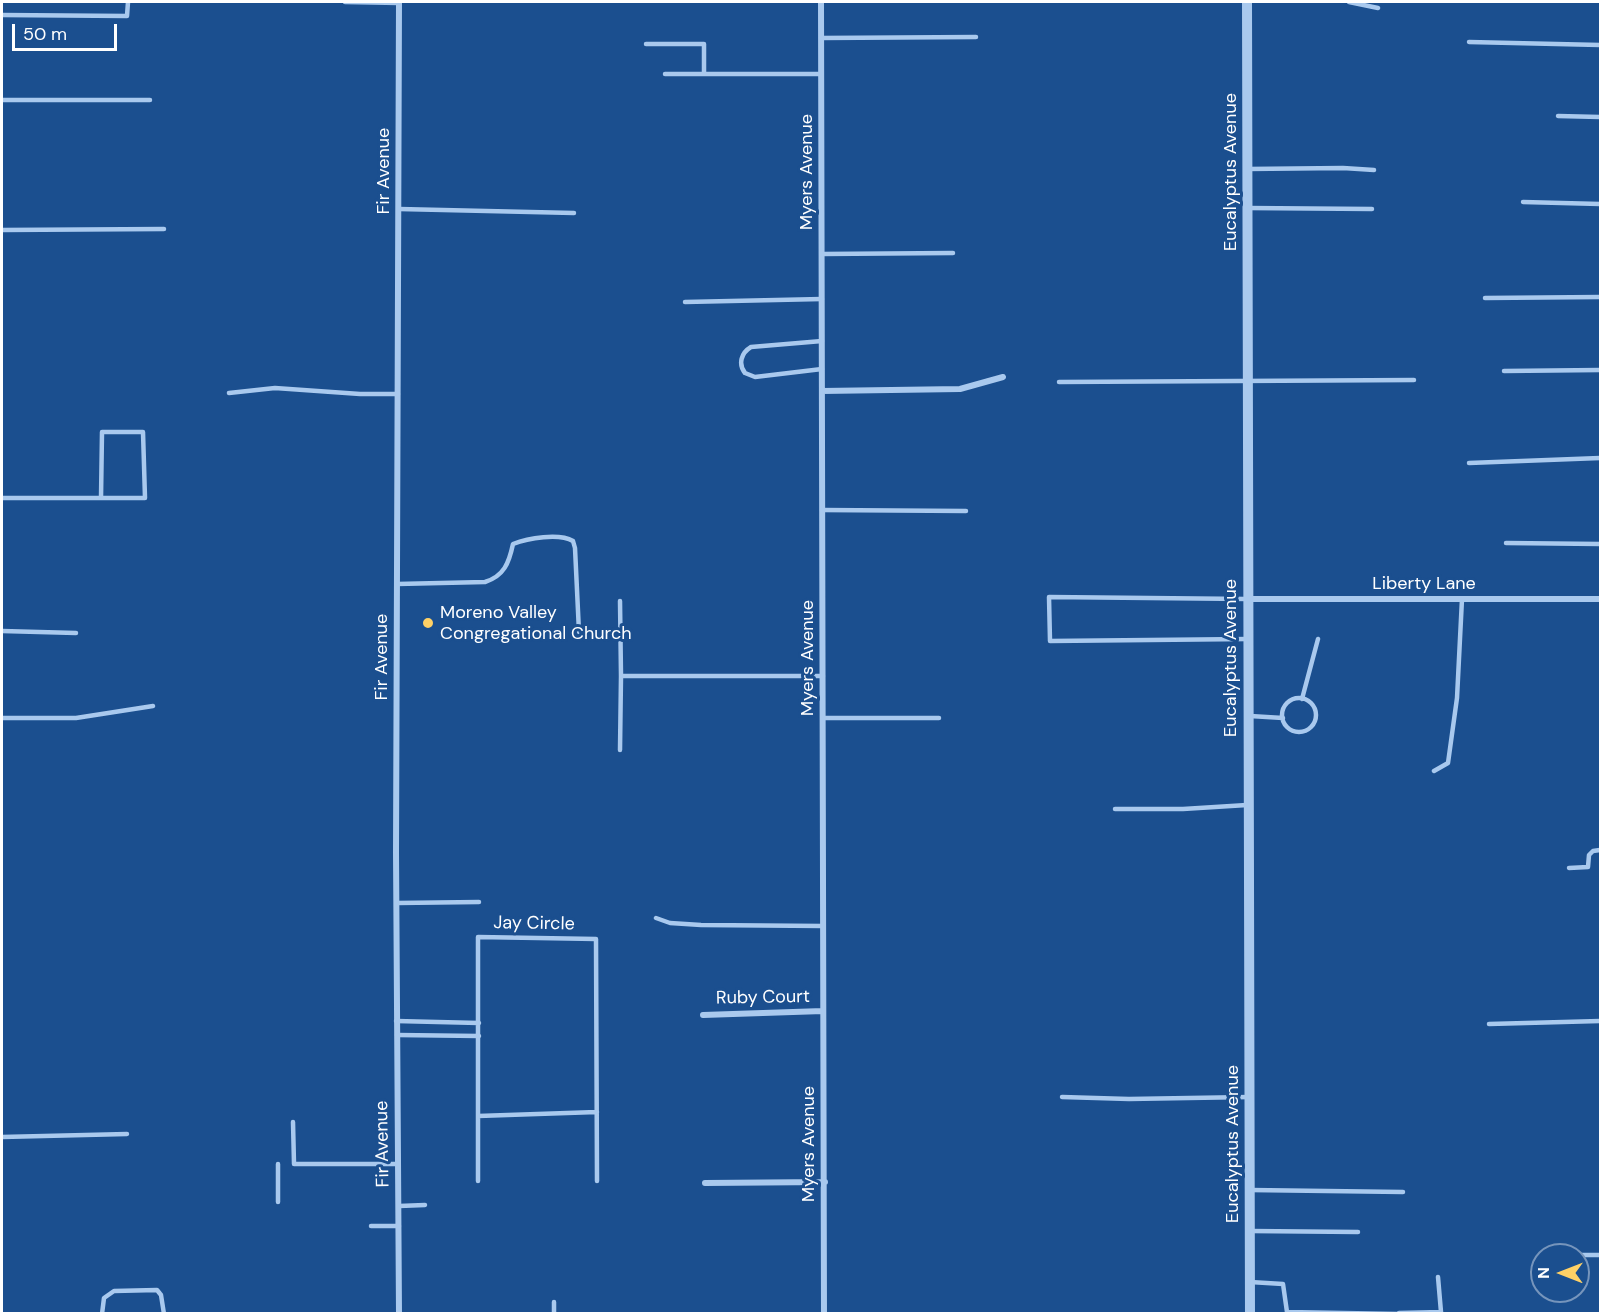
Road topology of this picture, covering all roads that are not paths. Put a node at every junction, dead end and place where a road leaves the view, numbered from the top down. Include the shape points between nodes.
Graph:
1 (128, 2) edge
2 (345, 2) edge
3 (399, 2) edge
4 (821, 2) edge
5 (1247, 2) edge
6 (1350, 2) edge
7 (1378, 8) dead end
8 (2, 15) edge
9 (976, 37) dead end
10 (821, 38) junction
11 (1469, 42) dead end
12 (646, 44) dead end
13 (1600, 45) edge
14 (665, 74) dead end
15 (704, 74) junction
16 (821, 74) junction
17 (2, 100) edge
18 (150, 100) dead end
19 (1558, 116) dead end
20 (1600, 117) edge
21 (1247, 170) junction
22 (1374, 170) dead end
23 (1523, 202) dead end
24 (1600, 204) edge
25 (1247, 208) junction
26 (399, 209) junction
27 (1372, 209) dead end
28 (574, 213) dead end
29 (164, 229) dead end
30 (2, 230) edge
31 (953, 253) dead end
32 (822, 254) junction
33 (1600, 297) edge
34 (1485, 298) dead end
35 (822, 299) junction
36 (685, 302) dead end
37 (822, 341) junction
38 (822, 369) junction
39 (1600, 370) edge
40 (1504, 371) dead end
41 (1003, 377) dead end
42 (1247, 380) junction
43 (1414, 380) dead end
44 (1059, 382) dead end
45 (822, 391) junction
46 (229, 393) dead end
47 (398, 393) junction
48 (1600, 458) edge
49 (1470, 463) dead end
50 (2, 498) edge
51 (101, 498) junction
52 (822, 510) junction
53 (966, 511) dead end
54 (1506, 543) dead end
55 (1600, 544) edge
56 (397, 584) junction
57 (1247, 599) junction
58 (1462, 599) junction
59 (1600, 599) edge
60 (620, 601) dead end
61 (2, 630) edge
62 (579, 632) dead end
63 (76, 633) dead end
64 (1248, 639) junction
65 (1318, 639) dead end
66 (621, 676) junction
67 (823, 676) junction
68 (1302, 699) junction
69 (153, 706) dead end
70 (1248, 716) junction
71 (2, 718) edge
72 (823, 718) junction
73 (939, 718) dead end
74 (1282, 718) junction
75 (620, 750) dead end
76 (1434, 771) dead end
77 (1248, 805) junction
78 (1115, 809) dead end
79 (1600, 850) edge
80 (1569, 868) dead end
81 (479, 902) dead end
82 (397, 903) junction
83 (656, 918) dead end
84 (823, 926) junction
85 (824, 1011) junction
86 (703, 1015) dead end
87 (396, 1021) junction
88 (1600, 1021) edge
89 (479, 1023) junction
90 (1489, 1024) dead end
91 (397, 1035) junction
92 (479, 1036) junction
93 (1062, 1097) dead end
94 (1250, 1097) junction
95 (597, 1112) junction
96 (478, 1116) junction
97 (292, 1122) dead end
98 (127, 1134) dead end
99 (2, 1137) edge
100 (278, 1164) dead end
101 (398, 1164) junction
102 (478, 1181) dead end
103 (597, 1181) dead end
104 (825, 1182) junction
105 (705, 1183) dead end
106 (1250, 1190) junction
107 (1403, 1192) dead end
108 (279, 1202) dead end
109 (425, 1205) dead end
110 (399, 1206) junction
111 (371, 1226) dead end
112 (399, 1227) junction
113 (1250, 1231) junction
114 (1358, 1232) dead end
115 (1438, 1277) dead end
116 (1250, 1282) junction
117 (554, 1302) dead end
118 (1399, 1313) edge
119 (102, 1314) edge
120 (164, 1314) edge
121 (399, 1314) edge
122 (554, 1314) edge
123 (824, 1314) edge
124 (1251, 1314) edge

1 - 8 lane via 127,16
2 - 3 lane
3 - 26 street, Fir Avenue
4 - 10 street, Myers Avenue
5 - 21 street, Eucalyptus Avenue
6 - 7 lane
9 - 10 lane
10 - 16 street, Myers Avenue
11 - 13 lane
12 - 15 lane via 704,44
14 - 15 lane
15 - 16 lane
16 - 32 street, Myers Avenue
17 - 18 lane
19 - 20 lane
21 - 22 lane
21 - 25 street, Eucalyptus Avenue
23 - 24 lane
25 - 27 lane
25 - 42 street, Eucalyptus Avenue
26 - 28 lane
26 - 47 street, Fir Avenue
29 - 30 lane
31 - 32 lane
32 - 35 street, Myers Avenue
33 - 34 lane
35 - 36 lane
35 - 37 street, Myers Avenue
37 - 38 street, Myers Avenue
37 - 38 lane via 751,347 742,356 741,364 745,373 755,377
38 - 45 street, Myers Avenue
39 - 40 lane
41 - 45 street via 960,389
42 - 43 lane
42 - 44 lane
42 - 57 street, Eucalyptus Avenue
45 - 52 street, Myers Avenue
46 - 47 lane via 275,388
47 - 56 street, Fir Avenue
48 - 49 lane
50 - 51 lane
51 - 51 lane via 145,498 143,432 102,432
52 - 53 lane
52 - 67 street, Myers Avenue
54 - 55 lane
56 - 62 lane via 485,582 496,579 508,563 513,544 537,538 568,538 575,548
56 - 82 street, Fir Avenue
57 - 58 street, Liberty Lane
57 - 64 street, Eucalyptus Avenue
57 - 64 lane via 1049,597 1050,641
58 - 59 street, Liberty Lane
58 - 76 lane via 1457,698 1448,763
60 - 66 lane
61 - 63 lane
64 - 70 street, Eucalyptus Avenue
65 - 68 lane
66 - 67 lane
66 - 75 lane
67 - 72 street, Myers Avenue
68 - 74 lane via 1287,703
68 - 74 lane via 1315,709 1316,720 1309,729 1293,731
69 - 71 lane via 76,718
70 - 74 lane
70 - 77 street, Eucalyptus Avenue
72 - 73 lane
72 - 84 street, Myers Avenue
77 - 78 lane
77 - 94 street, Eucalyptus Avenue
79 - 80 lane via 1589,855 1588,867
81 - 82 lane
82 - 87 street, Fir Avenue
83 - 84 lane via 701,925
84 - 85 street, Myers Avenue
85 - 86 street, Ruby Court
85 - 104 street, Myers Avenue
87 - 89 lane
87 - 91 street, Fir Avenue
88 - 90 lane
89 - 92 lane, Jay Circle
89 - 95 lane, Jay Circle via 478,937 596,939
91 - 92 lane
91 - 101 street, Fir Avenue
92 - 96 lane, Jay Circle
93 - 94 lane
94 - 106 street, Eucalyptus Avenue
95 - 96 lane
95 - 103 lane, Jay Circle
96 - 102 lane, Jay Circle
97 - 101 lane via 294,1164
98 - 99 lane
100 - 108 lane
101 - 110 street, Fir Avenue
104 - 105 street
104 - 123 street, Myers Avenue
106 - 107 lane
106 - 113 street, Eucalyptus Avenue
109 - 110 lane
110 - 112 street, Fir Avenue
111 - 112 lane
112 - 121 street, Fir Avenue
113 - 114 lane
113 - 116 street, Eucalyptus Avenue
115 - 118 lane via 1441,1312
116 - 118 lane via 1283,1284 1287,1312
116 - 124 street, Eucalyptus Avenue
117 - 122 lane
119 - 120 lane via 104,1298 114,1291 156,1290 161,1295

